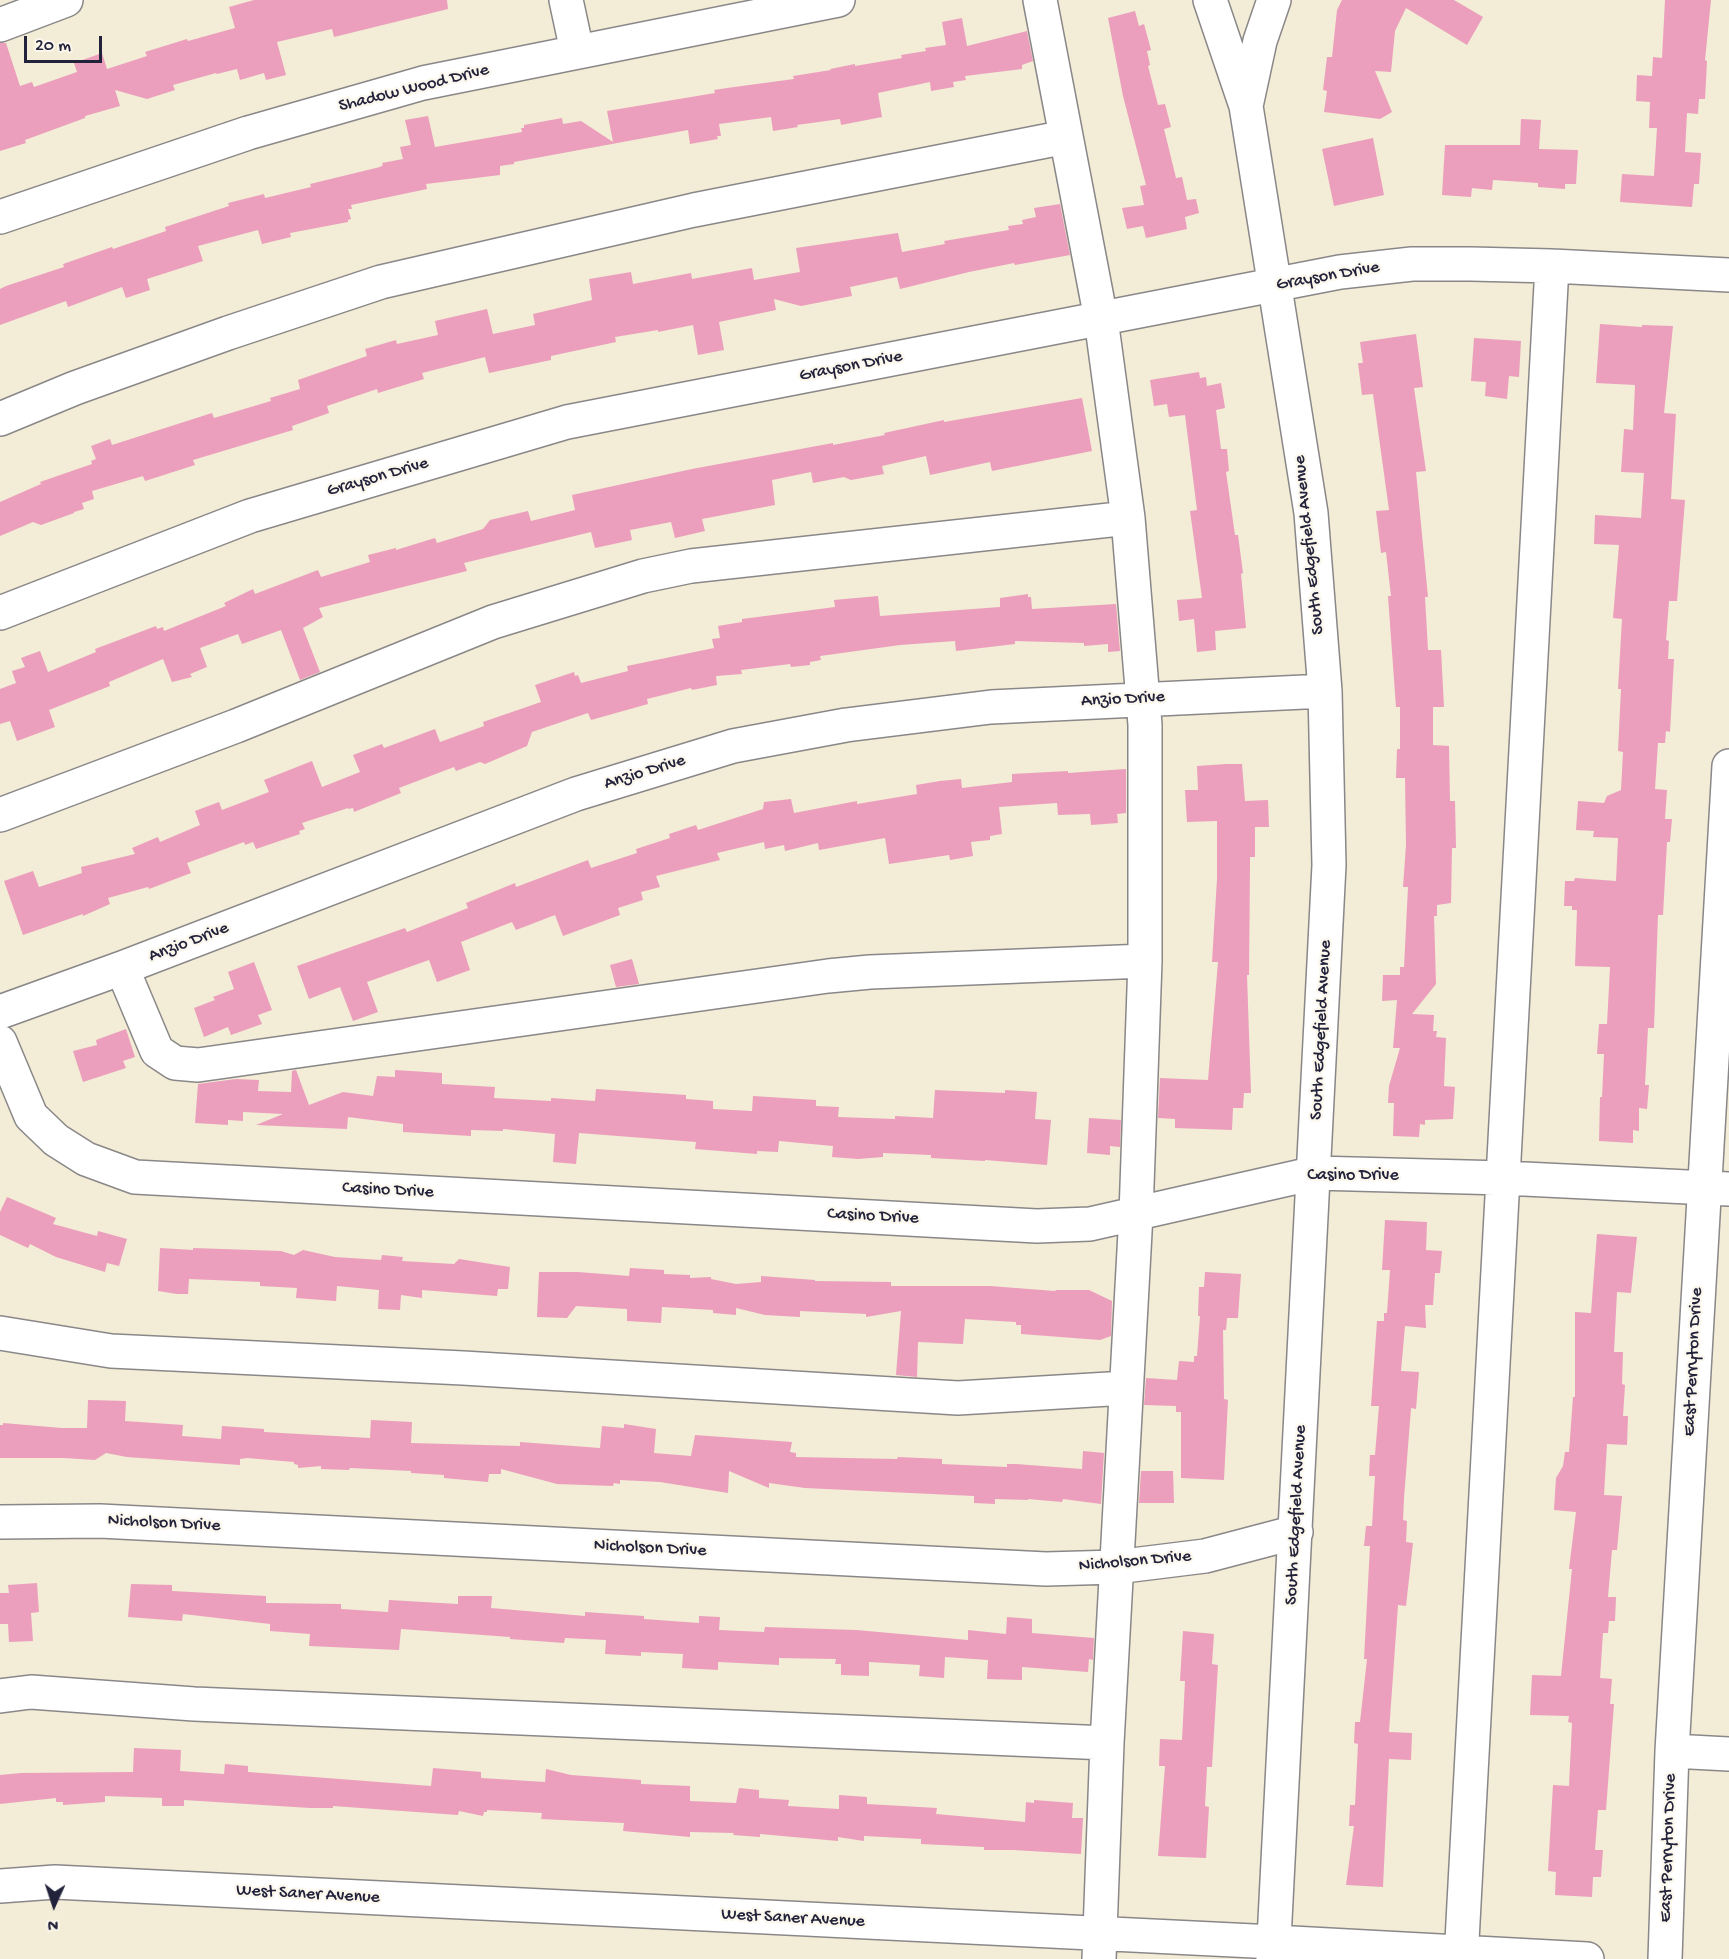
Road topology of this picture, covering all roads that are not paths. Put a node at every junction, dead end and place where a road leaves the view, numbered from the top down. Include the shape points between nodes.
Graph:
1 (66, 0) edge
2 (566, 0) edge
3 (838, 0) edge
4 (1040, 0) edge
5 (1210, 0) edge
6 (1274, 0) edge
7 (767, 7) edge
8 (0, 25) edge
9 (577, 51) junction
10 (1246, 106) junction
11 (1066, 137) junction
12 (0, 218) edge
13 (1552, 266) junction
14 (1729, 275) edge
15 (1274, 286) junction
16 (1101, 319) junction
17 (0, 419) edge
18 (1128, 518) junction
19 (0, 613) edge
20 (1325, 691) junction
21 (1143, 699) junction
22 (1729, 766) edge
23 (0, 815) edge
24 (1145, 961) junction
25 (122, 968) junction
26 (0, 1012) edge
27 (0, 1042) edge
28 (0, 1093) edge
29 (31, 1116) junction
30 (1315, 1173) junction
31 (1504, 1178) junction
32 (1716, 1188) edge
33 (1136, 1214) junction
34 (0, 1333) edge
35 (1126, 1388) junction
36 (0, 1522) edge
37 (1296, 1532) junction
38 (1116, 1567) junction
39 (0, 1696) edge
40 (1107, 1743) junction
41 (1672, 1751) junction
42 (1729, 1754) edge
43 (0, 1886) edge
44 (1100, 1946) edge
45 (1273, 1950) edge
46 (1461, 1955) edge
47 (1587, 1959) edge
48 (1665, 1959) edge

1 - 8 street
2 - 9 street
3 - 7 street, Shadow Wood Drive
4 - 11 street
5 - 10 street, South Edgefield Avenue
6 - 10 street, South Edgefield Avenue via 1260,41
7 - 9 street, Shadow Wood Drive
9 - 12 street, Shadow Wood Drive via 423,83 248,132
10 - 15 street, South Edgefield Avenue
11 - 16 street
11 - 17 street via 694,210 381,282 75,388
13 - 14 street, Grayson Drive
13 - 15 street, Grayson Drive via 1412,264 1340,272
13 - 31 street
15 - 16 street, Grayson Drive
15 - 20 street, South Edgefield Avenue via 1311,513
16 - 18 street
16 - 19 street, Grayson Drive via 567,422 250,516
18 - 21 street
18 - 23 street via 691,566 643,576 493,622 236,726
20 - 21 street, Anzio Drive
20 - 30 street, South Edgefield Avenue via 1329,865
21 - 24 street
21 - 25 street, Anzio Drive via 991,707 846,725 733,746 576,794
22 - 32 street, East Perryton Drive
24 - 25 street via 828,976 198,1065 175,1064 157,1051
24 - 33 street
25 - 26 street, Anzio Drive
27 - 29 street, Casino Drive
28 - 29 street, Casino Drive
29 - 33 street, Casino Drive via 56,1140 86,1159 135,1177 1037,1227 1090,1224
30 - 31 street, Casino Drive
30 - 33 street, Casino Drive
30 - 37 street, South Edgefield Avenue
31 - 32 street, Casino Drive
31 - 46 street
32 - 41 street, East Perryton Drive
33 - 35 street
34 - 35 street via 111,1351 958,1398
35 - 38 street
36 - 38 street, Nicholson Drive via 99,1521 1046,1569
37 - 38 street, Nicholson Drive via 1205,1556
37 - 45 street, South Edgefield Avenue
38 - 40 street
39 - 40 street via 32,1692 194,1704
40 - 44 street
41 - 42 street
41 - 48 street, East Perryton Drive
43 - 44 street, West Saner Avenue via 55,1882
44 - 45 street, West Saner Avenue
45 - 46 street, West Saner Avenue
46 - 47 street, West Saner Avenue

